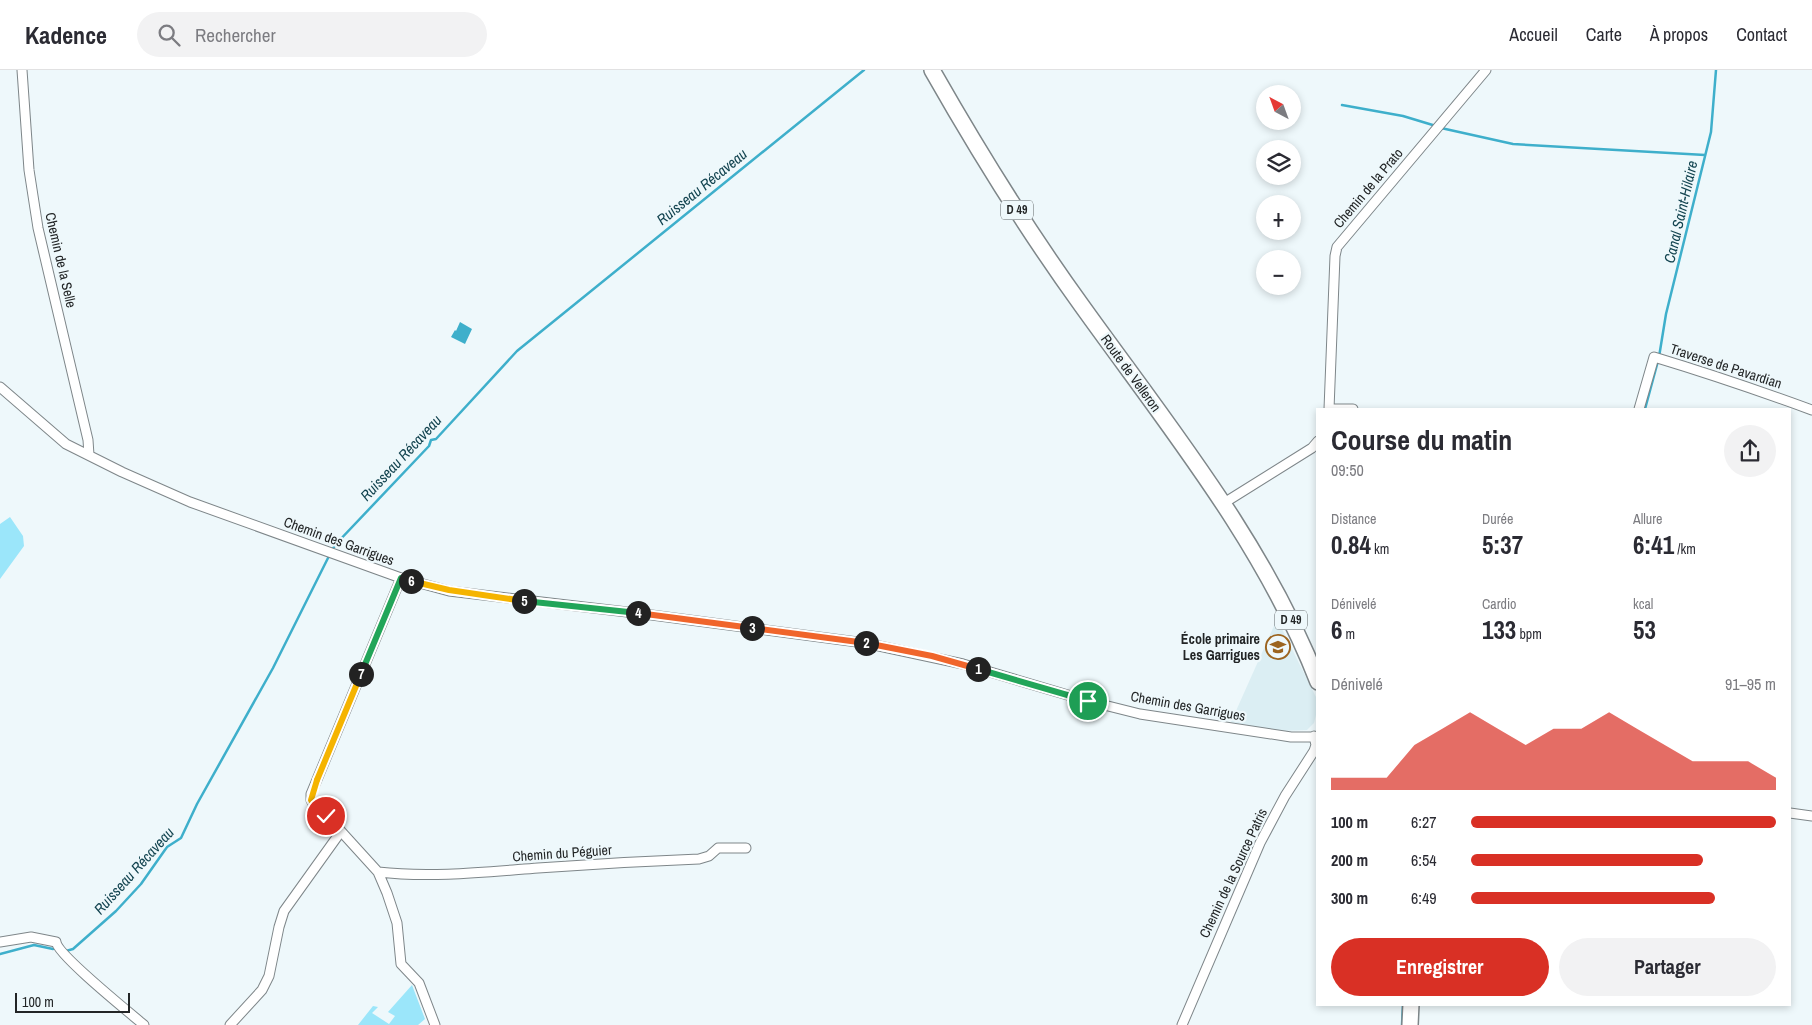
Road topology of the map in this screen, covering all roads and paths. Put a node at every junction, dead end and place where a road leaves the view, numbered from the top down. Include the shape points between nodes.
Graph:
1 (22, 70) edge
2 (932, 70) edge
3 (1486, 70) edge
4 (0, 387) edge
5 (1330, 408) edge
6 (1639, 408) edge
7 (1812, 410) edge
8 (1316, 443) edge
9 (89, 455) junction
10 (1224, 504) junction
11 (401, 578) junction
12 (1316, 677) edge
13 (1315, 740) edge
14 (1791, 813) edge
15 (1812, 816) edge
16 (338, 828) junction
17 (746, 848) dead end
18 (378, 872) junction
19 (0, 942) edge
20 (1411, 1006) edge
21 (144, 1025) edge
22 (230, 1025) edge
23 (435, 1025) edge
24 (1182, 1025) edge
25 (1410, 1025) edge

1 - 9 street, Chemin de la Selle via 29,170 38,228
2 - 10 main road, Route de Velleron / D 49 via 1027,226
3 - 5 street, Chemin de la Prato via 1337,246
4 - 9 street, Chemin des Garrigues via 66,444
6 - 7 street, Traverse de Pavardian via 1654,358
8 - 10 street
9 - 11 street, Chemin des Garrigues via 190,502
10 - 12 main road, Route de Velleron / D 49 via 1281,600
11 - 13 street, Chemin des Garrigues via 457,592 865,643 963,664 1140,714
11 - 16 street via 312,794 311,800 316,808
13 - 24 street, Chemin de la Source Patris via 1314,751 1260,843
14 - 15 street
16 - 18 street
16 - 22 street via 337,837 284,911 269,976 262,990
17 - 18 street, Chemin du Péguier via 718,848 699,859 512,871
18 - 23 street via 397,923 401,964 418,983
19 - 21 street via 31,937 56,942 69,959
20 - 25 main road

